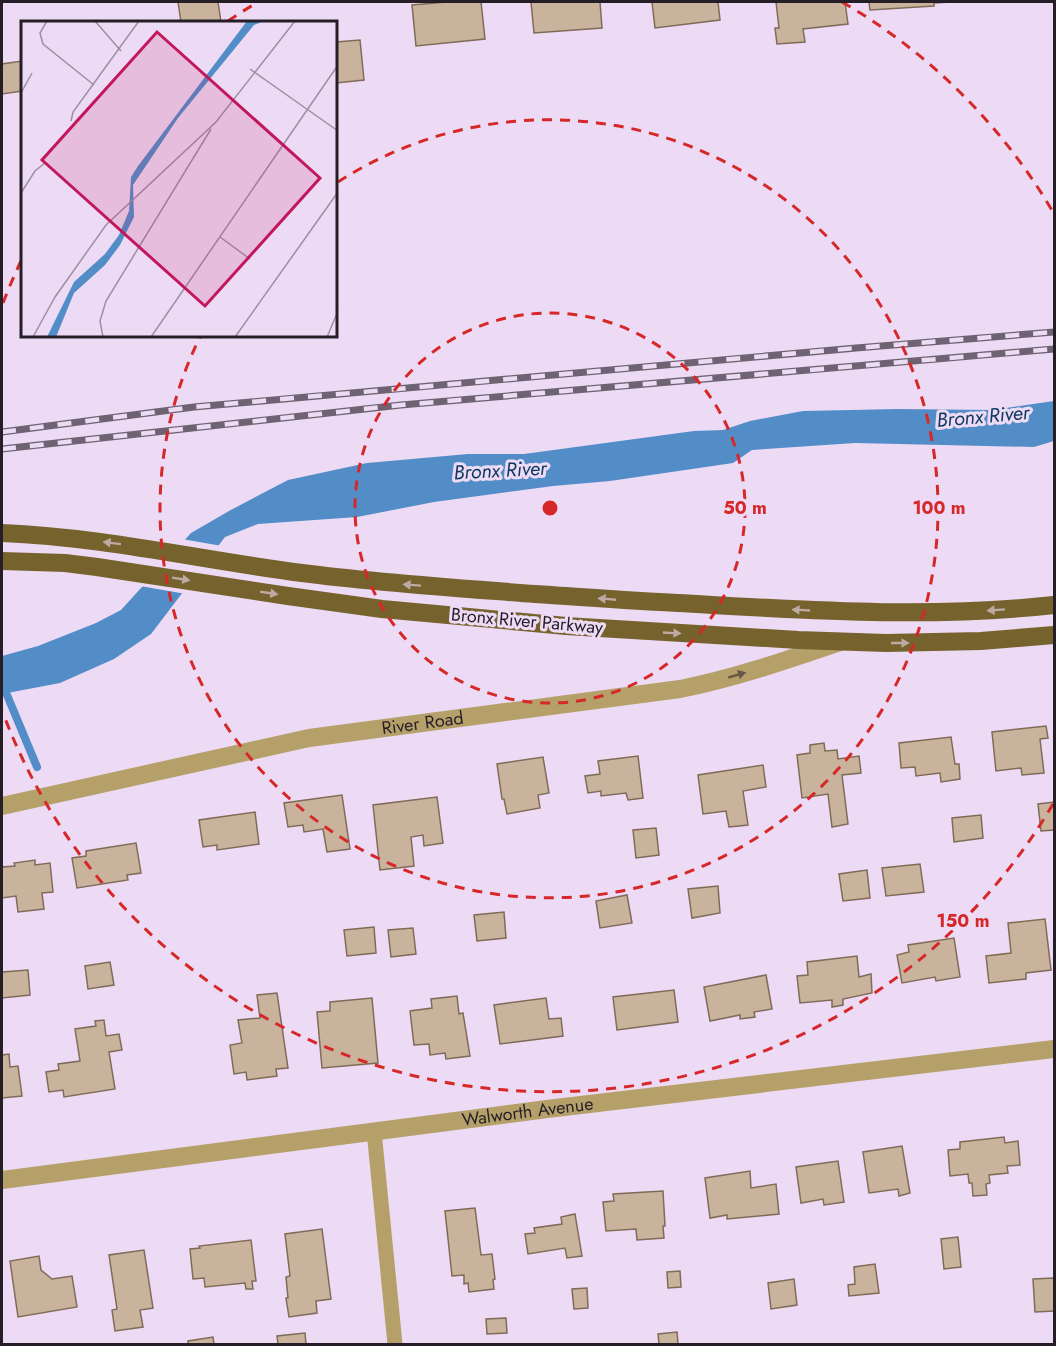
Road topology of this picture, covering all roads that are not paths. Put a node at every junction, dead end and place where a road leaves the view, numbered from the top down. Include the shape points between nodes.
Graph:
1 (2, 533) edge
2 (2, 561) edge
3 (1054, 605) edge
4 (1054, 635) edge
5 (842, 642) junction
6 (2, 806) edge
7 (1054, 1049) edge
8 (374, 1131) junction
9 (2, 1180) edge
10 (395, 1344) edge

3 -> 1 highway, Bronx River Parkway via 899,614 638,601 354,579 82,539
2 -> 5 highway, Bronx River Parkway via 65,563 382,609 657,632
5 -> 4 highway, Bronx River Parkway via 933,643
6 -> 5 street, River Road via 309,738 714,682
7 - 8 street, Walworth Avenue
8 - 9 street, Walworth Avenue
8 - 10 lane

